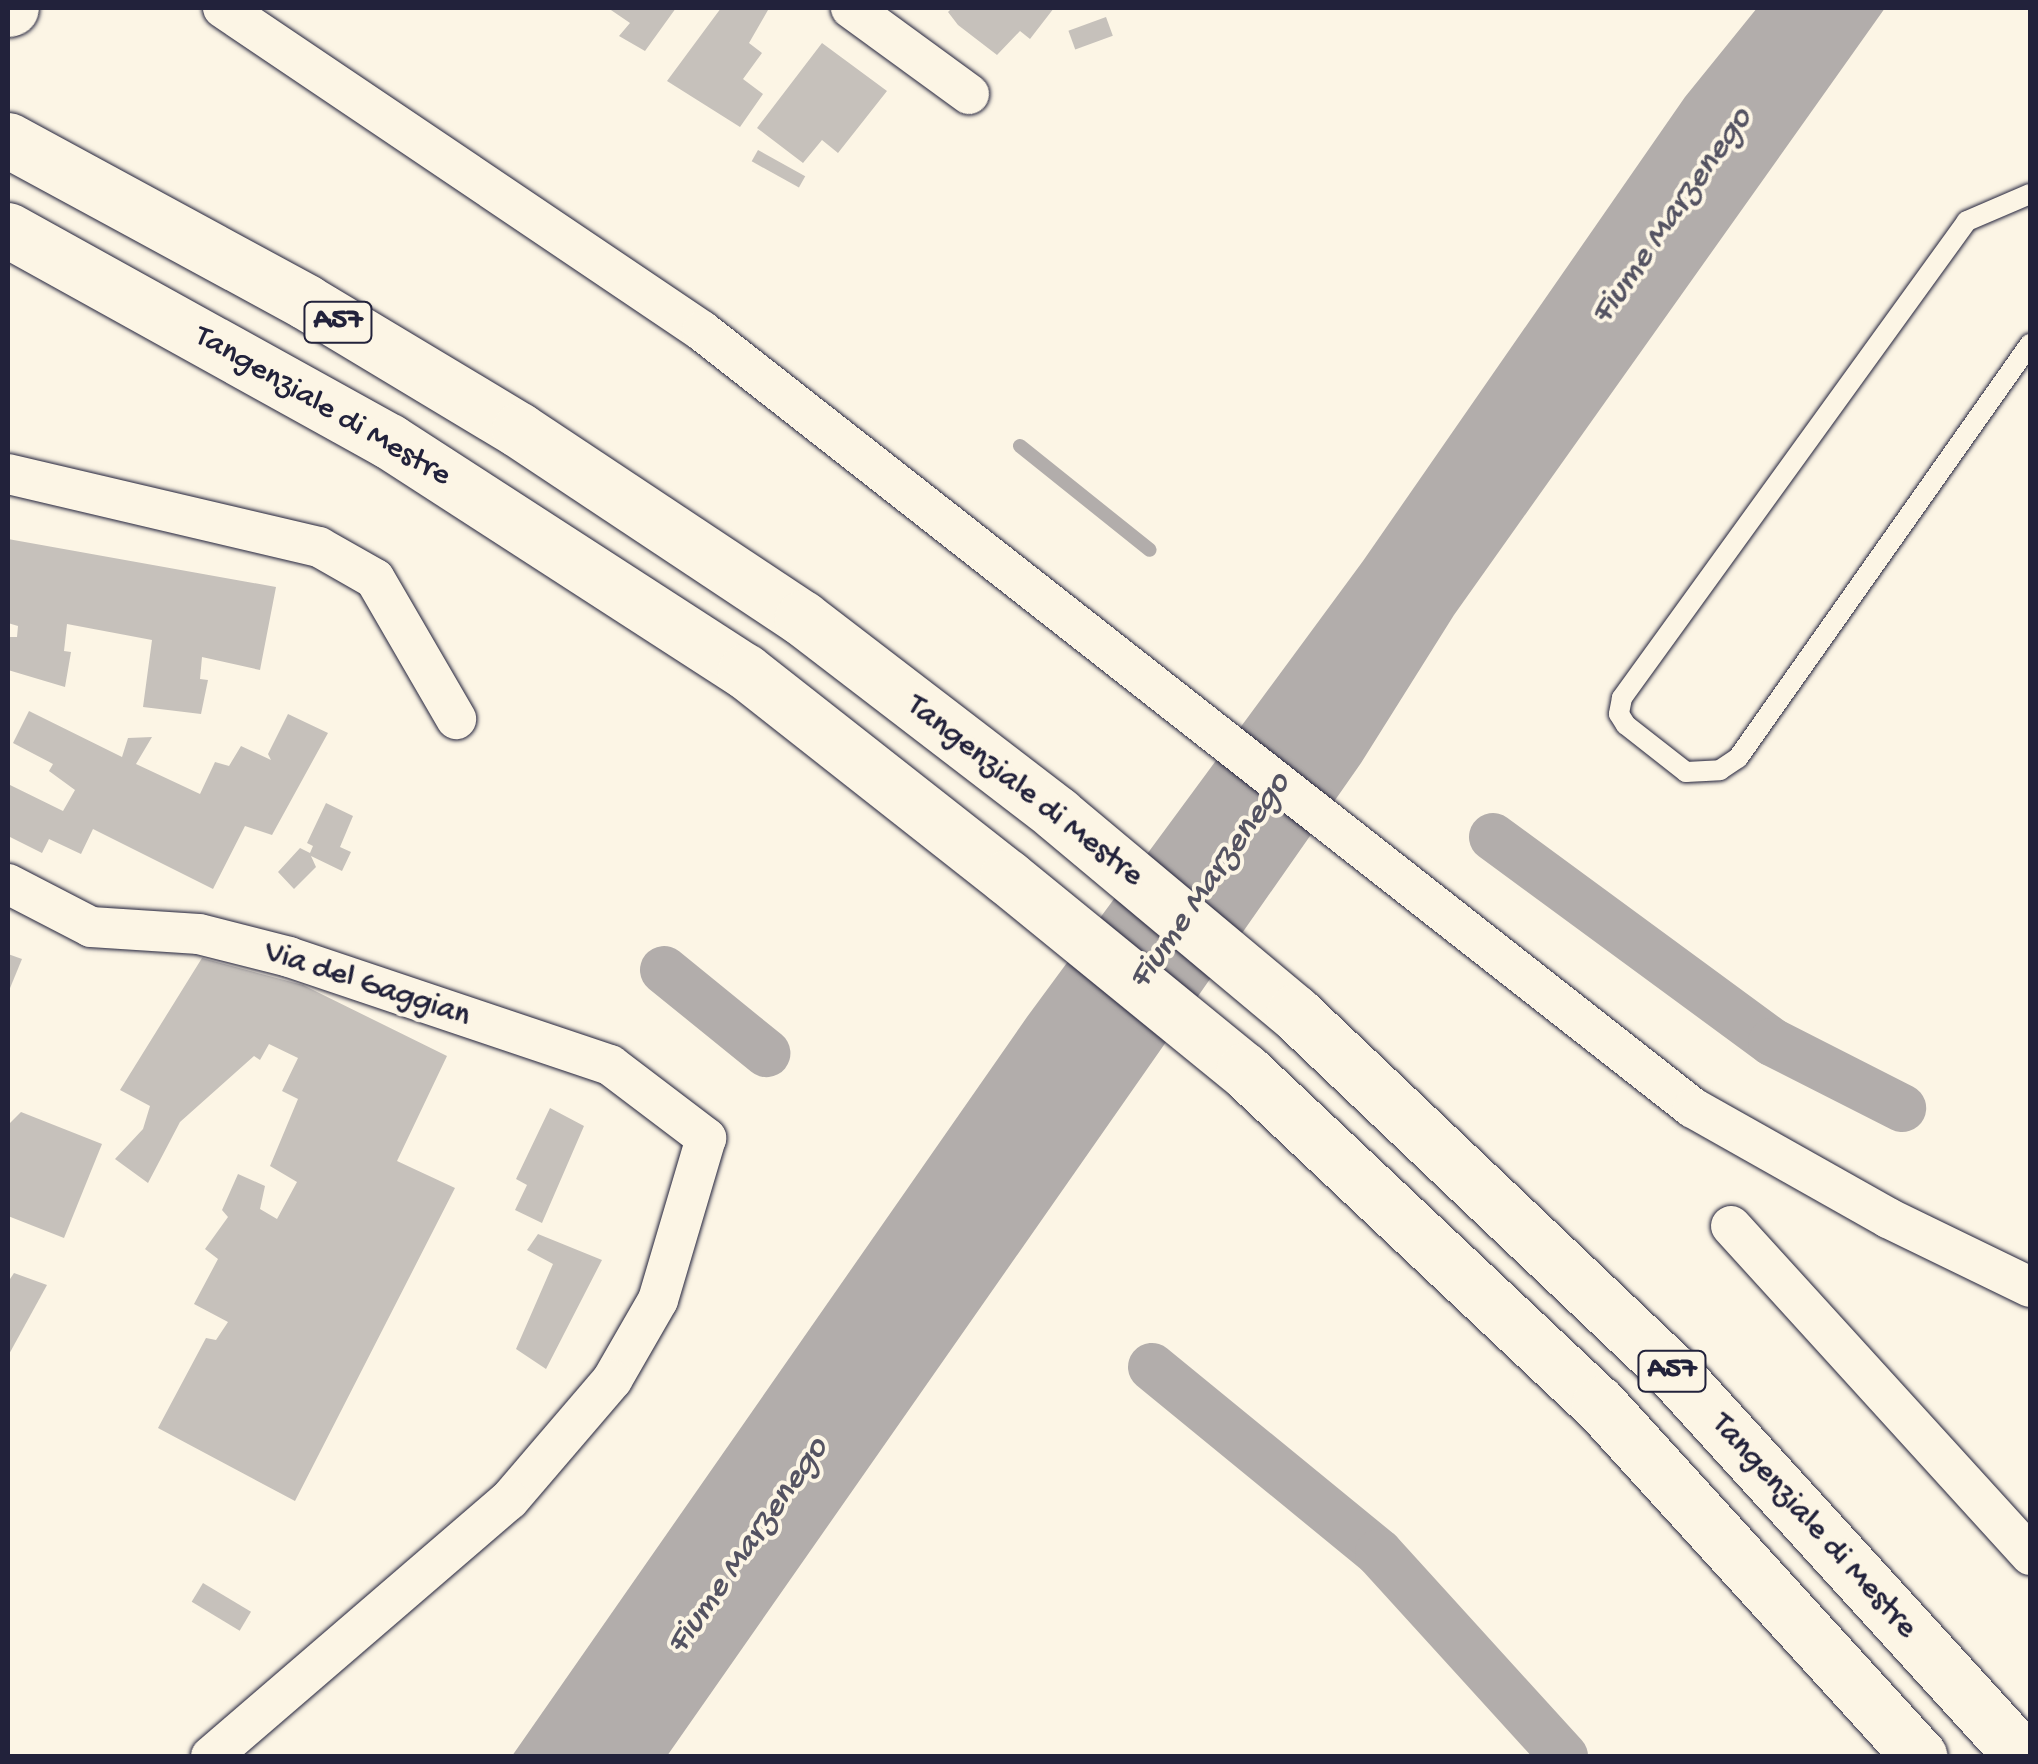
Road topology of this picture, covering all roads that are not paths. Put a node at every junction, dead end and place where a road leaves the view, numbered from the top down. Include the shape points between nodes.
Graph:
1 (223, 8) edge
2 (851, 8) edge
3 (969, 94) dead end
4 (8, 140) edge
5 (2030, 194) edge
6 (8, 230) edge
7 (2030, 344) edge
8 (8, 474) edge
9 (456, 719) dead end
10 (8, 884) edge
11 (1731, 1226) dead end
12 (2030, 1287) edge
13 (2030, 1555) edge
14 (211, 1756) edge
15 (1919, 1756) edge
16 (2022, 1756) edge

1 - 12 street via 702,332 1693,1108 1888,1218
2 - 3 street
4 - 16 highway, Tangenziale di Mestre / A57 via 306,302 658,522 802,618 1057,814 1294,1012 1672,1370
5 - 7 lane via 1968,221 1622,698 1626,725 1686,772 1720,770 1738,758
6 - 15 highway, Tangenziale di Mestre / A57 via 389,442 745,670 1007,877 1244,1070 1599,1404
8 - 9 street via 319,547 374,579
10 - 14 street, Via del Gaggian via 91,927 200,934 290,957 610,1064 706,1138 658,1300 612,1380 510,1500
11 - 13 street

